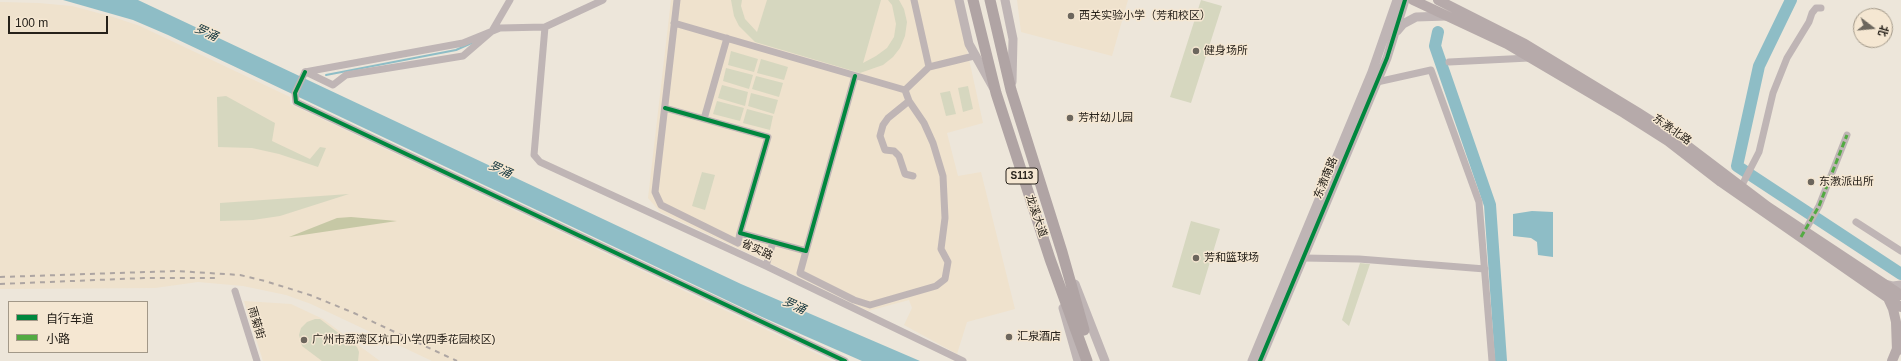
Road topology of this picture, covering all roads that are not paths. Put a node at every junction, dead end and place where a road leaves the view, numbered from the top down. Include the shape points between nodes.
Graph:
1 (510, 0) edge
2 (603, 0) edge
3 (677, 0) edge
4 (914, 0) edge
5 (959, 0) edge
6 (973, 0) edge
7 (990, 0) edge
8 (1005, 0) edge
9 (1397, 0) edge
10 (1405, 0) edge
11 (1413, 0) edge
12 (1438, 0) edge
13 (1821, 8) dead end
14 (1448, 16) junction
15 (674, 24) junction
16 (545, 27) junction
17 (492, 31) junction
18 (1396, 32) junction
19 (727, 38) junction
20 (974, 56) junction
21 (1531, 57) junction
22 (1449, 62) dead end
23 (929, 67) junction
24 (306, 72) junction
25 (854, 76) junction
26 (1377, 82) junction
27 (905, 90) junction
28 (1011, 90) junction
29 (996, 93) junction
30 (909, 101) junction
31 (665, 108) junction
32 (704, 119) junction
33 (1847, 135) dead end
34 (913, 176) dead end
35 (1743, 183) junction
36 (1856, 222) dead end
37 (1805, 230) junction
38 (740, 233) junction
39 (773, 242) junction
40 (806, 251) junction
41 (1901, 251) edge
42 (1062, 252) junction
43 (1303, 258) junction
44 (1050, 259) junction
45 (766, 266) junction
46 (1485, 269) junction
47 (1883, 284) junction
48 (1901, 285) edge
49 (235, 291) dead end
50 (1901, 295) edge
51 (1887, 297) junction
52 (1901, 307) edge
53 (1079, 327) junction
54 (1901, 340) edge
55 (1896, 350) junction
56 (256, 361) edge
57 (845, 361) edge
58 (963, 361) edge
59 (1078, 361) edge
60 (1087, 361) edge
61 (1095, 361) edge
62 (1104, 361) edge
63 (1252, 361) edge
64 (1260, 361) edge
65 (1492, 361) edge
66 (1892, 361) edge

1 - 17 street
2 - 16 street
3 - 15 street
4 - 23 street
5 - 20 street
6 - 29 main road, 龙溪大道 / S113
7 - 28 main road, 龙溪大道 / S113
8 - 28 street via 1012,38
9 - 63 street, 东漖南路 via 1372,72
10 - 18 street, 东漖南路
11 - 14 main road, 东漖北路
12 - 35 main road, 东漖北路 via 1525,44 1673,135
13 - 35 street via 1816,8 1812,13 1780,73 1754,164
14 - 18 street via 1416,18 1403,24
14 - 21 main road, 东漖北路
15 - 19 street
15 - 31 street
16 - 17 street via 500,28
16 - 45 street, 省实路 via 534,154 540,162
17 - 24 street via 463,43
17 - 24 street via 463,56 346,75 333,85
18 - 26 street, 东漖南路
19 - 25 street
19 - 32 street
20 - 23 street
20 - 29 street
21 - 22 street
21 - 37 main road, 东漖北路 via 1658,135 1721,182
23 - 27 street
24 - 57 street via 295,93 296,102
25 - 27 street
25 - 40 street
26 - 43 street, 东漖南路
26 - 46 street via 1431,70 1479,202
27 - 30 street
28 - 42 main road, 龙溪大道 / S113
29 - 44 main road, 龙溪大道 / S113
30 - 34 street via 888,118 880,136 885,150 894,151 899,156 905,174
30 - 40 street via 924,123 944,176 945,218 941,250 948,262 945,278 936,286 870,306 800,273
31 - 32 street
31 - 38 street via 654,192 656,199 661,205 738,242
32 - 38 street via 768,137
33 - 37 street via 1819,206
35 - 37 main road, 东漖北路
36 - 41 street
37 - 47 main road, 东漖北路
37 - 51 main road, 东漖北路
38 - 39 street
39 - 40 street
39 - 45 street
42 - 53 main road, 龙溪大道 / S113
42 - 62 street
43 - 46 street
43 - 64 street, 东漖南路
44 - 53 main road, 龙溪大道 / S113
44 - 59 street
45 - 58 street, 省实路
46 - 65 street
47 - 48 street
47 - 50 main road, 东漖北路
49 - 56 street, 雨菊街
51 - 52 main road, 东漖北路
51 - 55 main road via 1896,322
53 - 60 main road, 龙溪大道
53 - 61 main road, 龙溪大道
54 - 55 main road
55 - 66 main road

